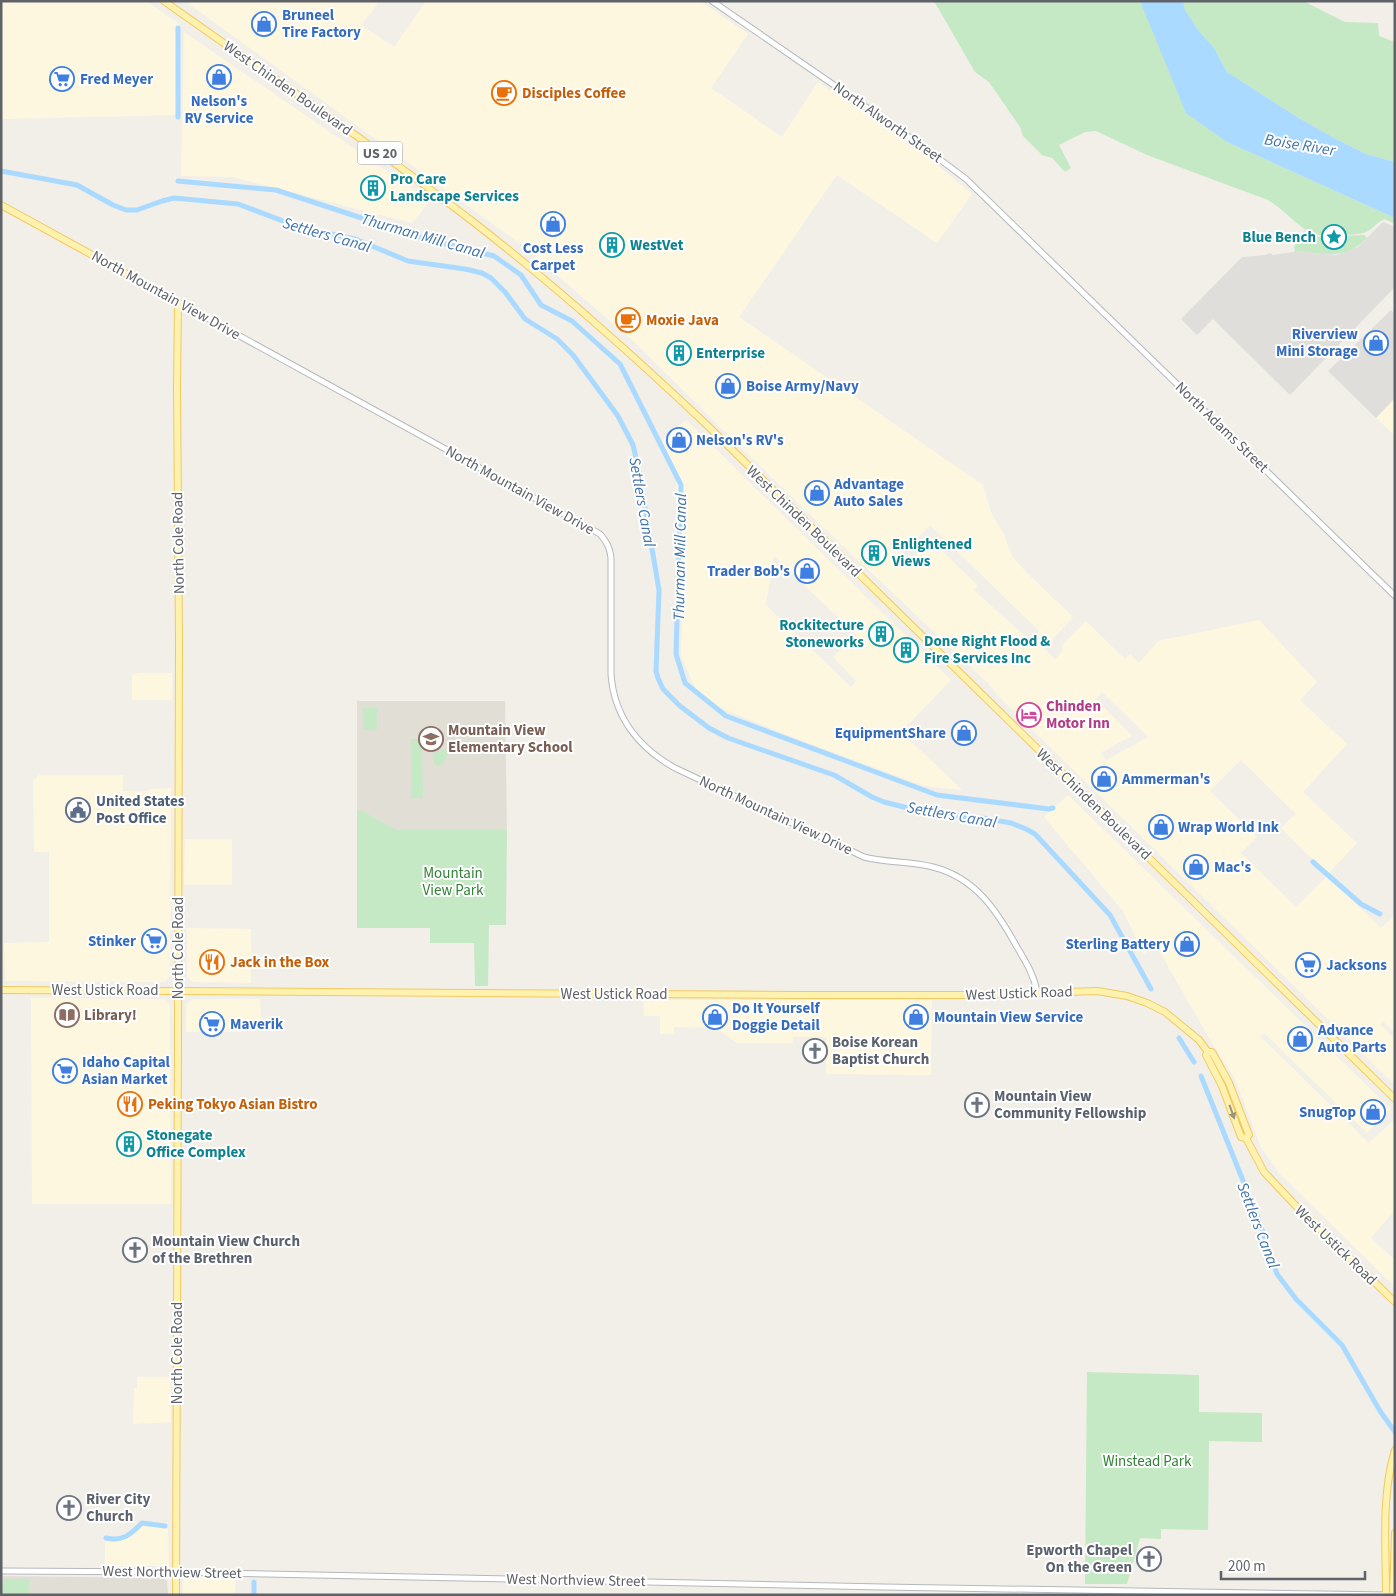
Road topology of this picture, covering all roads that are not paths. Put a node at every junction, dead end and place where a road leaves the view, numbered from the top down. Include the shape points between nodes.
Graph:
1 (164, 1) edge
2 (712, 1) edge
3 (1, 204) edge
4 (1050, 259) joint
5 (178, 302) junction
6 (1395, 596) edge
7 (1, 990) edge
8 (178, 991) junction
9 (1037, 992) junction
10 (1395, 1099) edge
11 (1395, 1302) edge
12 (1394, 1454) edge
13 (1395, 1533) edge
14 (1, 1571) edge
15 (176, 1572) junction
16 (176, 1595) edge
17 (1386, 1595) edge
18 (1392, 1595) edge

1 - 10 main road, West Chinden Boulevard / US 20 via 451,205 624,348
2 - 4 street, North Alworth Street via 951,166
3 - 5 main road, North Mountain View Drive
4 - 6 street, North Adams Street
5 - 8 main road, North Cole Road
5 - 9 street, North Mountain View Drive via 600,534 606,541 611,558 613,693 626,724 640,742 653,755 675,768 864,857 934,867 959,878 986,898 1001,918 1031,970
7 - 8 main road, West Ustick Road
8 - 9 main road, West Ustick Road via 788,995
8 - 15 main road, North Cole Road
9 - 11 main road, West Ustick Road via 1097,991 1127,996 1165,1012 1199,1040 1208,1052 1206,1055 1242,1137 1246,1138 1264,1172
12 - 17 main road via 1386,1499
13 - 18 main road
14 - 15 street, West Northview Street
15 - 16 main road, North Cole Road
15 - 17 street, West Northview Street
17 - 18 street, West Northview Street

